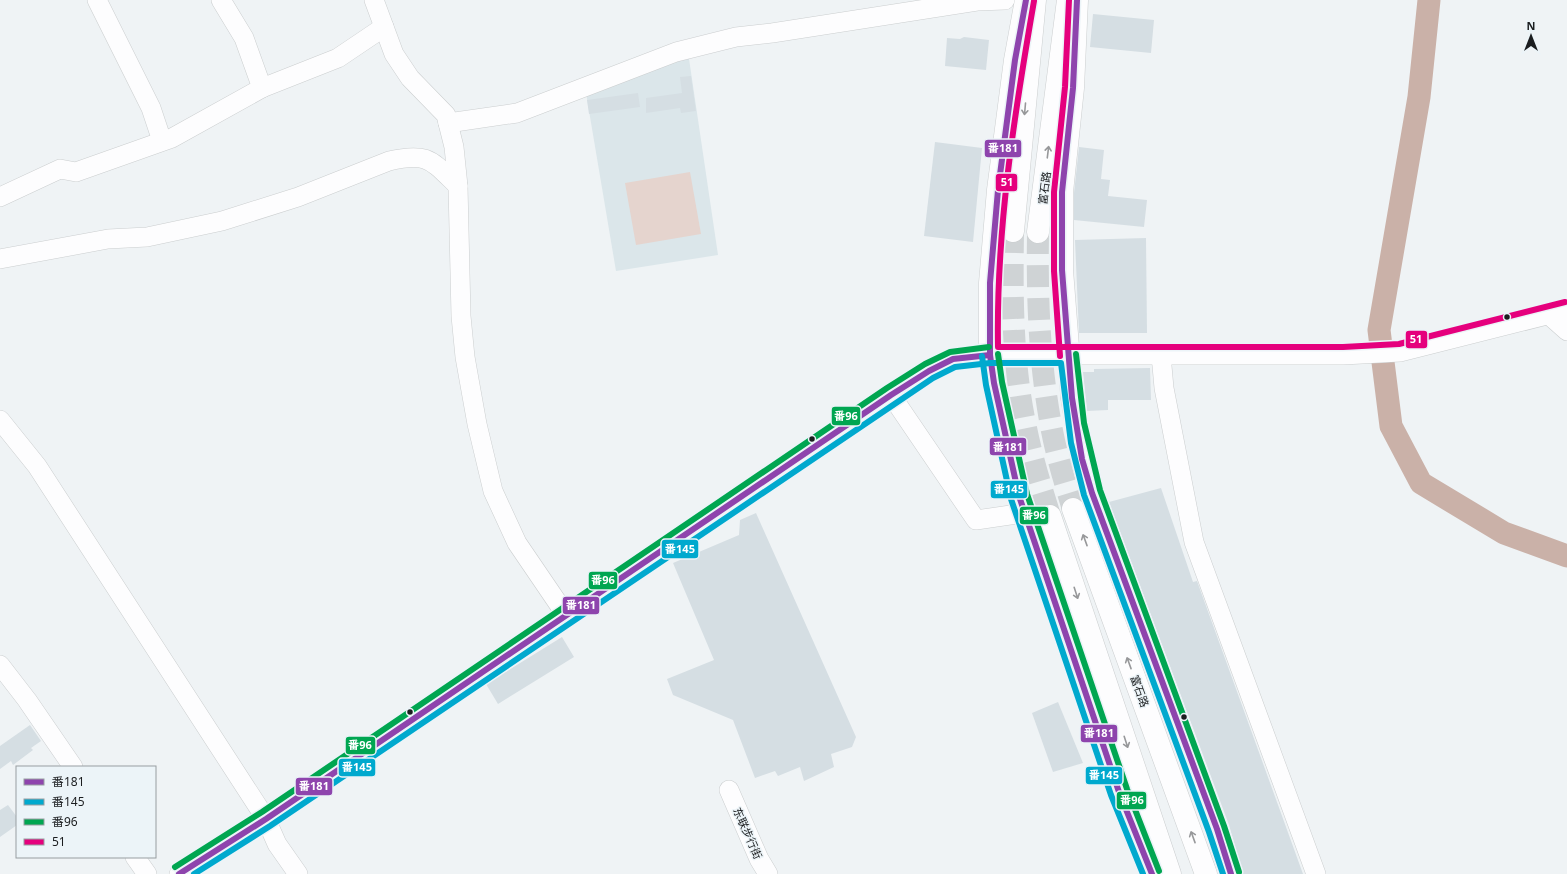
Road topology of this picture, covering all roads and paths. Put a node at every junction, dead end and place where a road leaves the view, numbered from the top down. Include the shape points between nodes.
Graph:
1 (98, 0) edge
2 (221, 0) edge
3 (374, 0) edge
4 (1005, 0) edge
5 (1026, 0) edge
6 (1035, 0) edge
7 (1068, 0) edge
8 (1077, 0) edge
9 (384, 27) junction
10 (262, 88) junction
11 (448, 123) junction
12 (162, 141) junction
13 (458, 186) junction
14 (0, 197) edge
15 (1013, 231) tunnel mouth
16 (1038, 232) tunnel mouth
17 (0, 259) edge
18 (1567, 310) edge
19 (1549, 315) junction
20 (1567, 331) edge
21 (990, 355) junction
22 (1068, 355) junction
23 (1161, 355) junction
24 (891, 395) junction
25 (0, 420) edge
26 (1073, 509) tunnel mouth
27 (1024, 513) junction
28 (1050, 516) tunnel mouth
29 (566, 615) junction
30 (0, 665) edge
31 (72, 766) edge
32 (729, 790) dead end
33 (266, 819) junction
34 (136, 858) edge
35 (147, 874) edge
36 (179, 874) edge
37 (298, 874) edge
38 (768, 874) edge
39 (1152, 874) edge
40 (1170, 874) edge
41 (1206, 874) edge
42 (1231, 874) edge
43 (1316, 874) edge

1 - 12 street via 151,108
2 - 10 street via 244,38
3 - 9 street
4 - 11 street via 977,1 772,33 736,36 676,52 517,113
5 - 21 main road via 998,190 990,283
6 -> 15 main road
16 -> 7 main road, 富石路
8 - 22 main road via 1073,88 1062,192 1062,270
9 - 10 street via 338,58
9 - 11 street via 394,54 410,78 446,115
10 - 12 street
11 - 13 street via 454,147
12 - 14 street via 76,172 60,169
13 - 17 street via 423,157 402,158 298,197 222,221 147,237 108,239
13 - 29 street via 461,316 465,357 493,491 517,543
18 - 19 street
19 - 20 street
19 - 23 street via 1400,352
21 - 22 street
21 - 24 street via 953,359
21 - 27 main road via 1008,451
22 - 23 street
22 - 42 main road via 1078,438 1092,493 1217,829
23 - 43 street via 1164,388 1194,542
24 - 27 street via 976,520
24 - 29 street
25 - 33 street via 37,466
41 -> 26 main road, 富石路
27 - 39 main road via 1119,792
28 -> 40 main road
29 - 33 street
30 - 31 street
32 - 38 street, 东联步行街 via 758,858
33 - 36 street
33 - 37 street via 277,844
34 - 35 street

